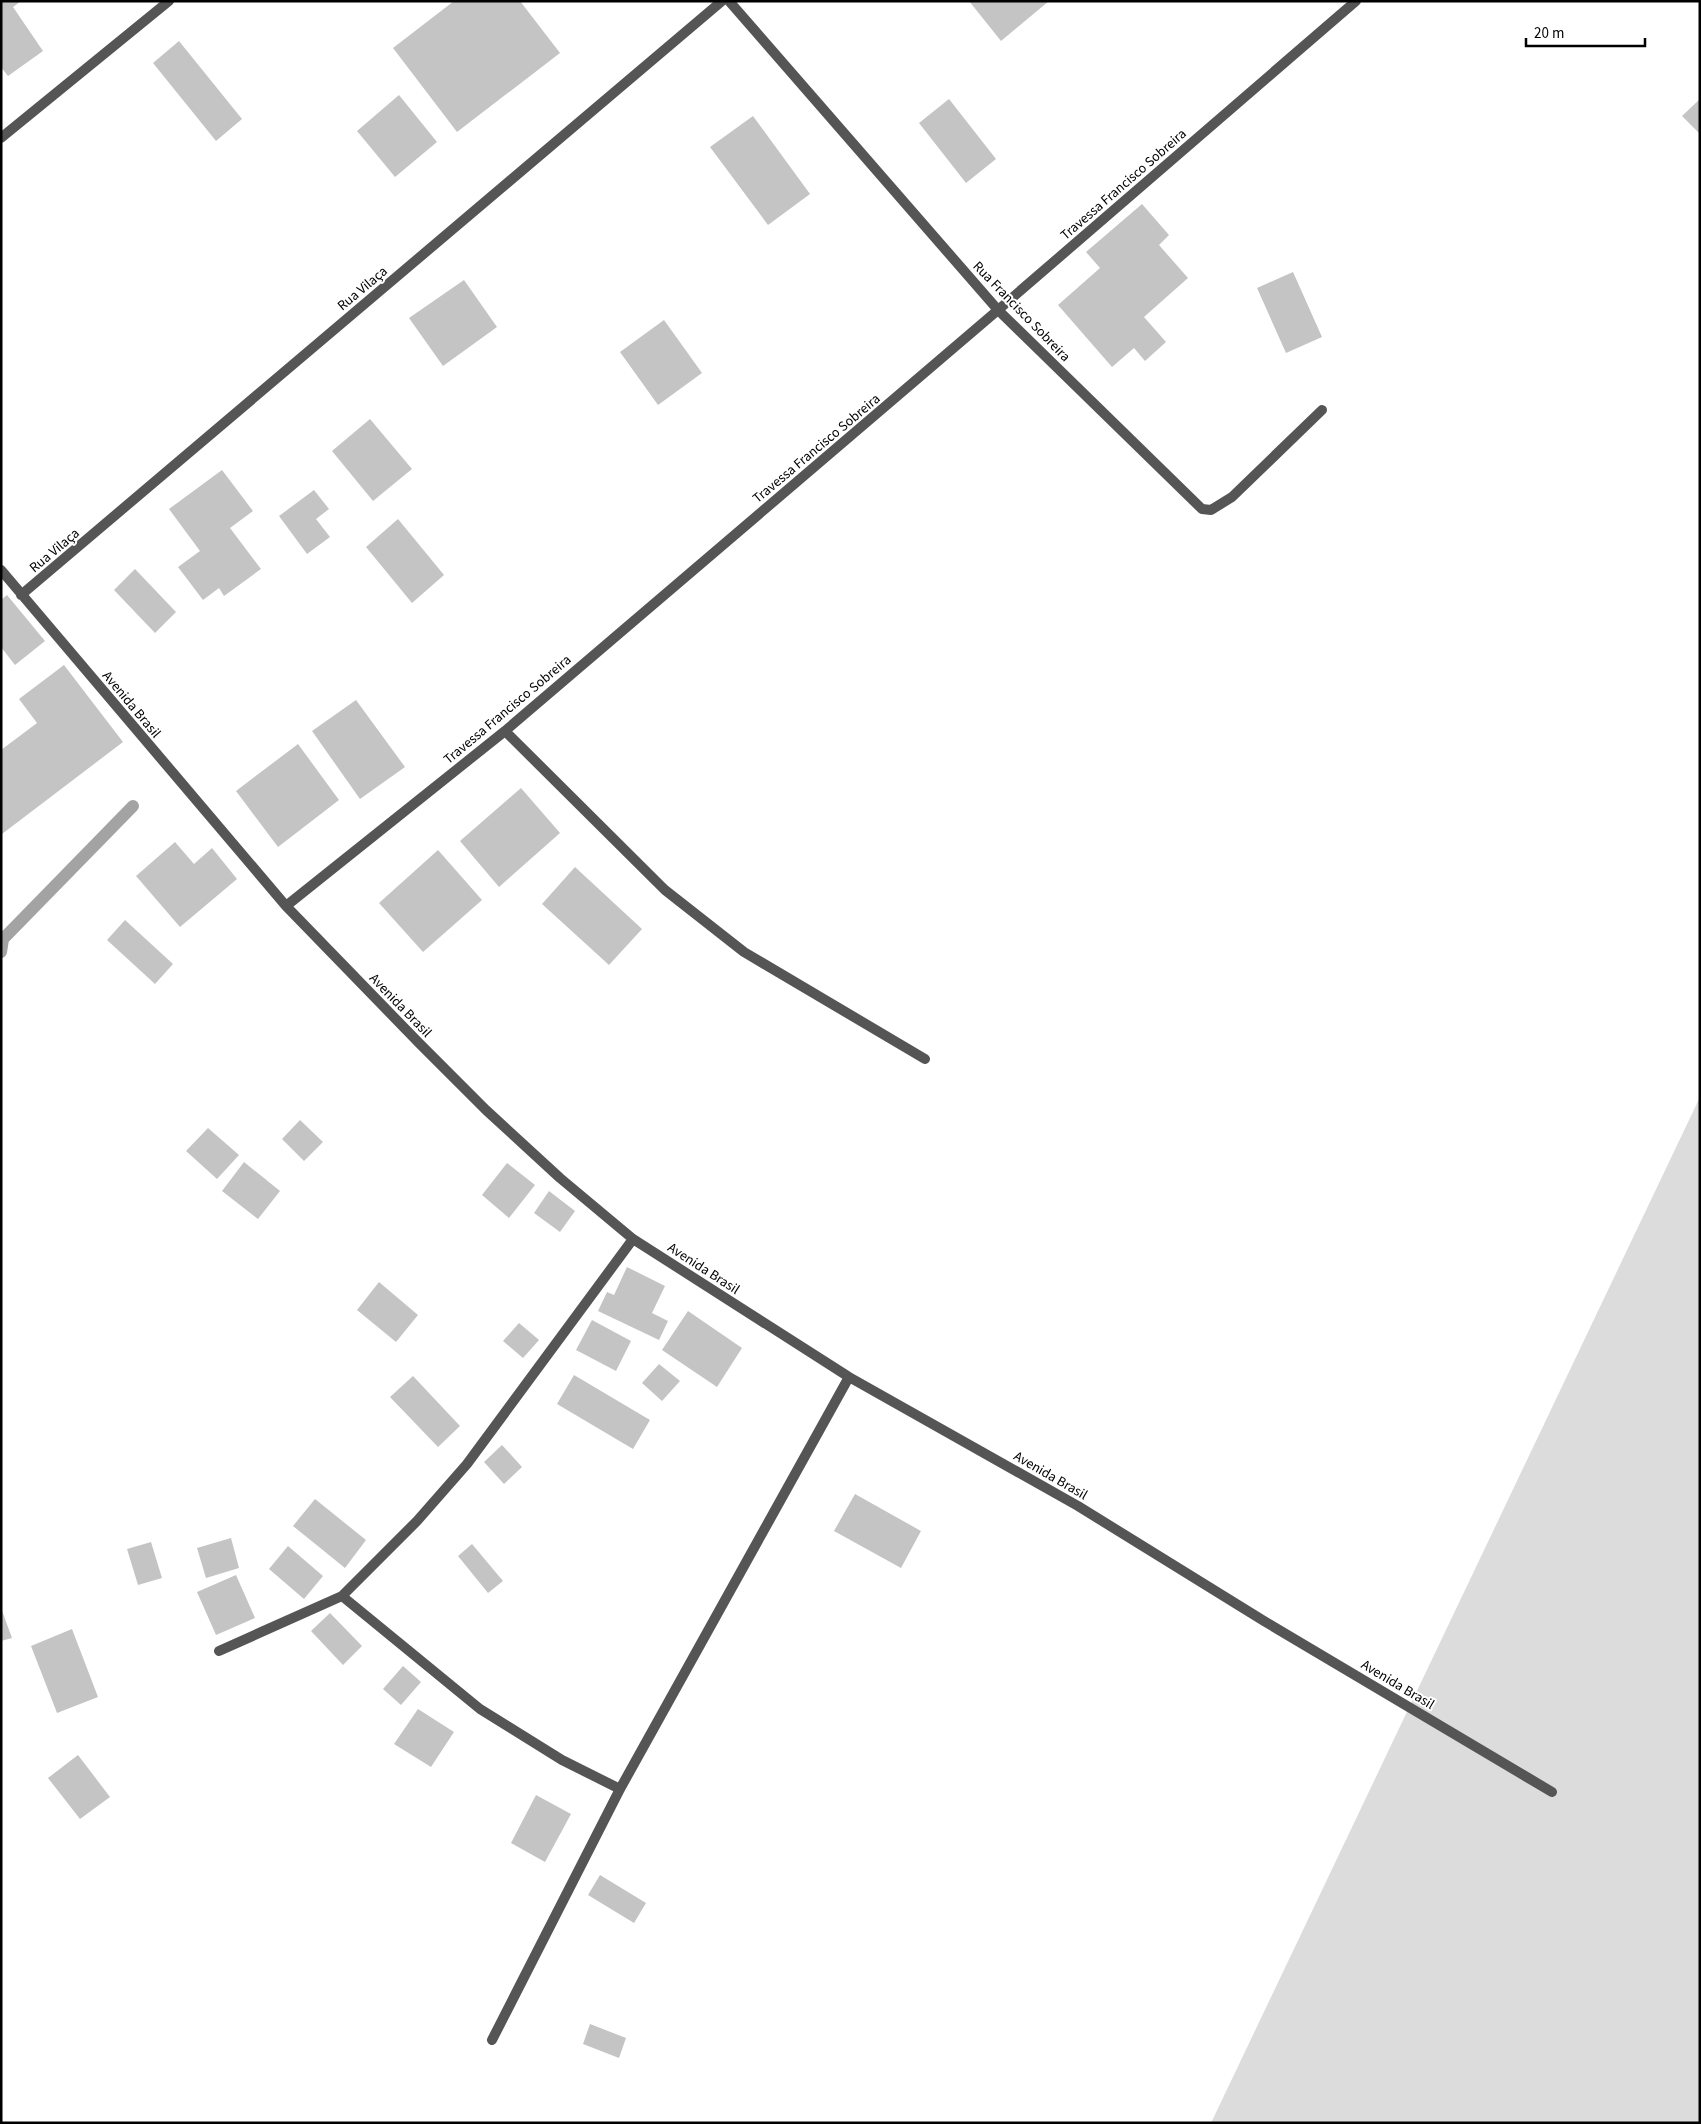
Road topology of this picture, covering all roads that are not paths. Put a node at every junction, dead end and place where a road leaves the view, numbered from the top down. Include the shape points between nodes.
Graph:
1 (169, 1) edge
2 (722, 1) edge
3 (728, 1) edge
4 (1356, 1) edge
5 (1, 138) edge
6 (998, 310) junction
7 (1322, 410) dead end
8 (3, 574) edge
9 (21, 595) junction
10 (505, 731) junction
11 (286, 906) junction
12 (925, 1059) dead end
13 (633, 1239) junction
14 (849, 1377) junction
15 (342, 1596) junction
16 (219, 1651) dead end
17 (620, 1789) junction
18 (1552, 1792) dead end
19 (492, 2040) dead end

1 - 5 street
2 - 9 street, Rua Vilaça
3 - 6 street, Rua Francisco Sobreira
4 - 6 street, Travessa Francisco Sobreira
6 - 7 street, Rua Francisco Sobreira via 1202,508 1211,510 1232,496
6 - 10 street, Travessa Francisco Sobreira
8 - 9 street, Avenida Brasil
9 - 11 street, Avenida Brasil
10 - 11 street, Travessa Francisco Sobreira
10 - 12 street via 665,890 737,947
11 - 13 street, Avenida Brasil via 486,1110
13 - 14 street, Avenida Brasil
13 - 15 street via 467,1464 417,1521
14 - 17 street
14 - 18 street, Avenida Brasil via 1078,1506
15 - 16 street
15 - 17 street via 480,1709 562,1760
17 - 19 street

